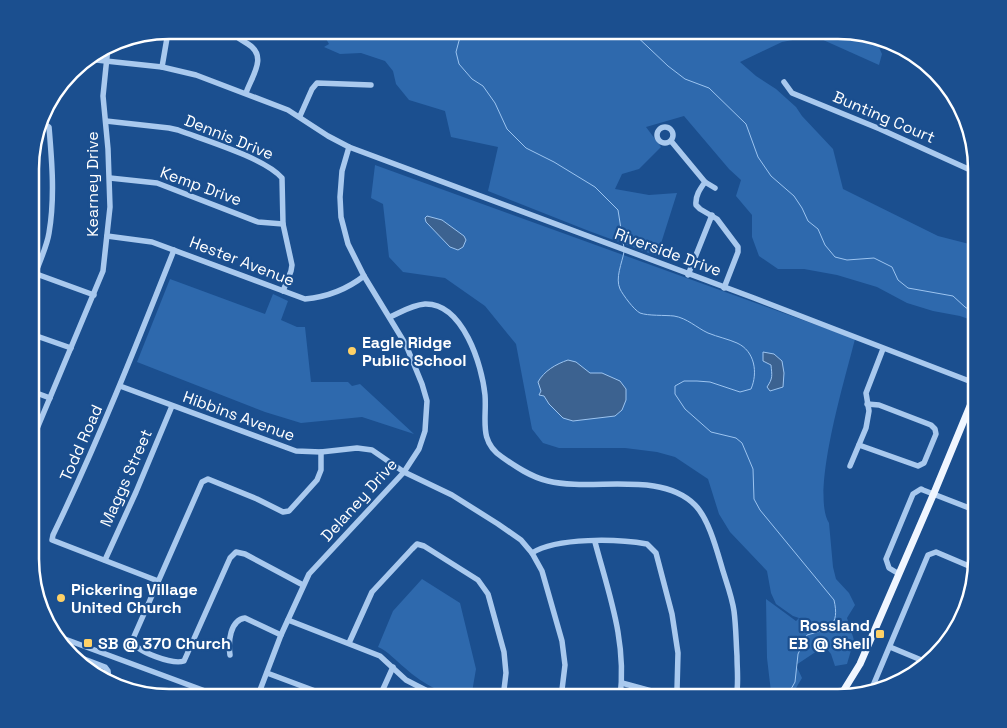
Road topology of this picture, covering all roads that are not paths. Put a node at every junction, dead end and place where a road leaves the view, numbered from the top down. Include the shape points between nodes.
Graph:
1 (167, 39) edge
2 (240, 39) edge
3 (107, 54) edge
4 (98, 60) edge
5 (106, 61) junction
6 (162, 67) junction
7 (784, 82) dead end
8 (371, 85) dead end
9 (246, 93) junction
10 (300, 116) junction
11 (106, 121) junction
12 (46, 126) edge
13 (671, 141) dead end
14 (349, 147) junction
15 (968, 168) edge
16 (110, 178) junction
17 (705, 182) junction
18 (715, 188) dead end
19 (712, 214) junction
20 (282, 224) junction
21 (107, 236) junction
22 (174, 250) junction
23 (39, 259) edge
24 (39, 275) edge
25 (688, 275) junction
26 (364, 276) junction
27 (724, 288) junction
28 (284, 291) junction
29 (94, 294) junction
30 (390, 317) junction
31 (39, 337) edge
32 (71, 348) junction
33 (883, 349) junction
34 (968, 381) edge
35 (120, 386) junction
36 (39, 394) edge
37 (50, 398) junction
38 (867, 404) junction
39 (172, 406) junction
40 (968, 411) edge
41 (39, 424) edge
42 (859, 445) junction
43 (321, 452) junction
44 (850, 466) dead end
45 (404, 472) junction
46 (934, 493) junction
47 (968, 507) edge
48 (595, 542) junction
49 (532, 553) junction
50 (105, 560) junction
51 (968, 566) edge
52 (899, 574) junction
53 (158, 581) junction
54 (303, 585) junction
55 (288, 620) junction
56 (281, 635) junction
57 (67, 640) edge
58 (348, 643) junction
59 (890, 647) junction
60 (230, 655) dead end
61 (920, 659) edge
62 (88, 660) edge
63 (393, 667) junction
64 (267, 673) junction
65 (108, 674) edge
66 (622, 683) junction
67 (874, 684) edge
68 (200, 689) edge
69 (261, 689) edge
70 (310, 689) edge
71 (383, 689) edge
72 (424, 689) edge
73 (504, 689) edge
74 (562, 689) edge
75 (621, 689) edge
76 (644, 689) edge
77 (677, 689) edge
78 (737, 689) edge
79 (845, 689) edge

1 - 6 street
2 - 9 street via 258,53 258,63
3 - 5 street, Kearney Drive
4 - 5 street, Riverside Drive
5 - 6 street, Riverside Drive
5 - 11 street, Kearney Drive via 103,96
6 - 9 street, Riverside Drive
7 - 15 street, Bunting Court via 792,93
8 - 10 street via 317,83
9 - 10 street, Riverside Drive
10 - 14 street, Riverside Drive
11 - 16 street, Kearney Drive
11 - 20 street, Dennis Drive via 178,130 263,163 282,178
12 - 23 street via 52,166 52,203 49,235
13 - 17 street
14 - 25 street, Riverside Drive
14 - 26 street, Delaney Drive via 341,181 341,217 348,244
16 - 20 street, Kemp Drive via 157,183 258,222
16 - 21 street, Kearney Drive
17 - 18 street
17 - 19 street via 696,203 700,209
19 - 25 street
19 - 27 street via 738,247
20 - 28 street, Dennis Drive via 292,265
21 - 22 street, Hester Avenue via 152,242
21 - 29 street, Kearney Drive via 103,271
22 - 28 street, Hester Avenue
22 - 35 street, Todd Road
24 - 29 street
25 - 27 street, Riverside Drive
26 - 28 street, Hester Avenue via 344,290 312,298 305,299
26 - 30 street, Delaney Drive
27 - 33 street, Riverside Drive
29 - 32 street, Kearney Drive
30 - 45 street, Delaney Drive via 406,345 427,402 424,436
30 - 78 street via 426,304 439,307 455,317 480,369 485,394 487,440 497,454 520,469 562,484 656,486 696,506 714,545 734,610
31 - 32 street
32 - 37 street, Kearney Drive
33 - 34 street, Riverside Drive
33 - 38 street via 866,393
35 - 39 street, Hibbins Avenue
35 - 50 street, Todd Road via 52,540
36 - 37 street
37 - 41 street, Kearney Drive
38 - 42 street via 868,419
38 - 42 street via 879,405 931,425 936,434 924,463 918,466
39 - 43 street, Hibbins Avenue via 288,449
39 - 50 street, Maggs Street
40 - 46 main road
42 - 44 street
43 - 45 street, Hibbins Avenue via 365,448 378,453
43 - 53 street via 322,470 317,480 289,511 283,512 208,479 202,482
45 - 49 street, Hibbins Avenue via 452,495 498,524 521,540
45 - 54 street, Delaney Drive via 309,574
46 - 47 street
46 - 52 main road
46 - 52 street via 921,489 913,494 886,559 889,568
48 - 49 street via 561,542
48 - 66 street via 618,626
48 - 77 street via 636,542 647,544 656,553 672,614 678,653
49 - 74 street, Hibbins Avenue via 542,571 562,641
50 - 53 street, Todd Road
51 - 59 street via 936,552 928,555
52 - 79 main road via 860,664
53 - 54 street via 132,641 139,649 178,663 184,661 230,558 236,552
54 - 55 street, Delaney Drive
55 - 56 street, Delaney Drive
55 - 58 street
56 - 60 street via 240,618 228,640
56 - 64 street, Delaney Drive
57 - 68 street
58 - 63 street via 380,656
58 - 73 street via 372,592 417,544 424,546 478,580 488,594 504,652
59 - 61 street
59 - 67 street
62 - 65 street via 105,667
63 - 71 street
63 - 72 street via 406,680
64 - 69 street, Delaney Drive
64 - 70 street
66 - 75 street
66 - 76 street

